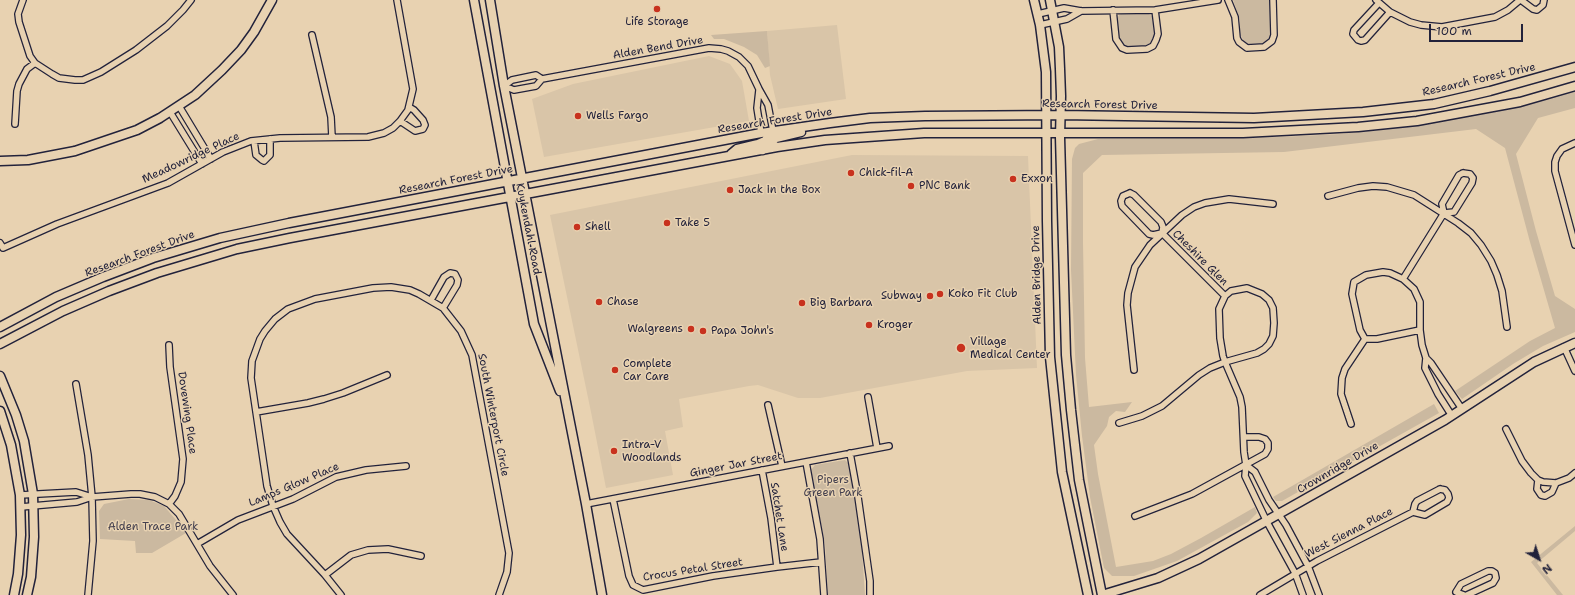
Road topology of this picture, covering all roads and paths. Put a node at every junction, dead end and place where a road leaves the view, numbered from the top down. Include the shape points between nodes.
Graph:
1 (23, 0) edge
2 (191, 0) edge
3 (272, 0) edge
4 (398, 0) edge
5 (474, 0) edge
6 (490, 0) edge
7 (1034, 0) edge
8 (1050, 0) edge
9 (1218, 0) edge
10 (1228, 0) edge
11 (1273, 0) edge
12 (1521, 0) edge
13 (1544, 0) edge
14 (1377, 1) edge
15 (1113, 10) junction
16 (1155, 10) junction
17 (1053, 11) junction
18 (1081, 11) junction
19 (1390, 12) junction
20 (1038, 14) junction
21 (1055, 21) junction
22 (1040, 25) junction
23 (312, 35) dead end
24 (35, 63) junction
25 (1575, 67) edge
26 (542, 79) junction
27 (504, 86) junction
28 (1575, 86) edge
29 (759, 90) junction
30 (179, 106) junction
31 (409, 107) junction
32 (170, 112) junction
33 (1046, 115) junction
34 (1061, 115) junction
35 (400, 122) junction
36 (15, 124) dead end
37 (811, 125) junction
38 (773, 131) junction
39 (1046, 132) junction
40 (761, 133) junction
41 (1060, 133) junction
42 (332, 137) junction
43 (270, 139) junction
44 (254, 141) junction
45 (1575, 143) edge
46 (763, 150) junction
47 (727, 156) junction
48 (212, 159) junction
49 (0, 162) edge
50 (202, 164) junction
51 (523, 178) junction
52 (508, 182) junction
53 (526, 194) junction
54 (1328, 196) dead end
55 (510, 197) junction
56 (1273, 204) dead end
57 (1444, 213) junction
58 (1162, 233) junction
59 (0, 243) edge
60 (1575, 245) edge
61 (1403, 279) junction
62 (1225, 296) junction
63 (430, 300) junction
64 (443, 308) junction
65 (0, 327) edge
66 (1507, 327) dead end
67 (1420, 330) junction
68 (1365, 339) junction
69 (1575, 343) edge
70 (0, 344) edge
71 (169, 345) dead end
72 (1564, 347) junction
73 (1426, 358) junction
74 (1225, 362) junction
75 (1134, 370) dead end
76 (1575, 371) edge
77 (387, 375) dead end
78 (0, 376) edge
79 (76, 384) dead end
80 (868, 397) dead end
81 (768, 405) dead end
82 (1462, 409) junction
83 (568, 410) junction
84 (0, 411) edge
85 (256, 412) junction
86 (1452, 416) junction
87 (1119, 423) dead end
88 (1351, 424) dead end
89 (1506, 429) dead end
90 (1244, 437) junction
91 (889, 446) dead end
92 (877, 448) junction
93 (850, 453) junction
94 (806, 462) junction
95 (406, 466) dead end
96 (782, 466) junction
97 (1246, 466) junction
98 (762, 470) junction
99 (1575, 473) edge
100 (1538, 480) junction
101 (1556, 483) junction
102 (33, 494) junction
103 (20, 495) junction
104 (92, 497) junction
105 (613, 499) junction
106 (169, 504) junction
107 (586, 504) junction
108 (34, 506) junction
109 (273, 506) junction
110 (21, 507) junction
111 (1413, 512) junction
112 (1279, 514) junction
113 (1135, 516) dead end
114 (1267, 522) junction
115 (197, 544) junction
116 (421, 556) dead end
117 (821, 562) junction
118 (1308, 566) junction
119 (777, 567) junction
120 (1295, 573) junction
121 (325, 575) junction
122 (1456, 592) junction
123 (14, 595) edge
124 (27, 595) edge
125 (88, 595) edge
126 (233, 595) edge
127 (341, 595) edge
128 (500, 595) edge
129 (602, 595) edge
130 (824, 595) edge
131 (870, 595) edge
132 (1088, 595) edge
133 (1102, 595) edge
134 (1260, 595) edge
135 (1303, 595) edge
136 (1319, 595) edge
137 (1450, 595) edge
138 (1466, 595) edge

1 - 24 street via 18,14 19,22 30,56
2 - 24 street via 184,10 146,43 91,77 83,80 59,78
3 - 30 main road via 262,20 241,50 195,95
4 - 31 street via 413,89
5 - 52 main road, Kuykendahl Road
6 - 27 main road, Kuykendahl Road
7 - 20 main road, Alden Bridge Drive
8 - 17 main road
9 - 16 street
10 - 11 street via 1235,17 1237,38 1247,48 1264,47 1272,41
12 - 13 street via 1537,10 1543,5
12 - 19 street via 1495,17 1442,27 1410,22
14 - 19 street
14 - 19 street via 1354,30 1358,40 1365,40
15 - 16 street
15 - 16 street via 1116,39 1122,48 1127,50 1147,49 1153,46 1158,34
15 - 18 street
17 - 18 street via 1064,8
17 - 20 street
17 - 21 main road
18 - 21 street via 1067,19
20 - 22 main road, Alden Bridge Drive
21 - 22 street
21 - 34 main road via 1059,47
22 - 33 main road, Alden Bridge Drive via 1046,72
23 - 42 street via 331,117
24 - 36 street via 27,69 18,87
25 - 34 main road, Research Forest Drive via 1434,104 1363,112 1254,118
26 - 27 street, Alden Bend Drive via 536,75 512,80
26 - 27 street, Alden Bend Drive via 536,86 514,90
26 - 29 street, Alden Bend Drive via 709,48 728,51 739,57 748,66
27 - 51 main road, Kuykendahl Road
28 - 41 main road via 1520,102 1391,124 1273,132
29 - 38 street, Alden Bend Drive via 768,106
29 - 40 street, Alden Bend Drive via 757,108
30 - 32 main road
30 - 48 street
31 - 35 street
31 - 35 street via 423,120 423,129 415,131
32 - 49 main road via 137,130 75,151 28,160
32 - 50 street
33 - 34 main road, Research Forest Drive
33 - 37 main road, Research Forest Drive via 870,118
33 - 39 main road, Alden Bridge Drive
34 - 41 main road
35 - 42 street, Meadowridge Place via 376,136
37 - 38 main road, Research Forest Drive
37 - 46 main road via 803,131 776,138
38 - 40 main road, Research Forest Drive
38 - 47 main road via 765,141 738,149
39 - 41 main road
39 - 46 main road via 872,136 825,140
39 - 132 main road, Alden Bridge Drive via 1053,381 1062,472
40 - 51 main road, Research Forest Drive
41 - 133 main road via 1066,355 1071,410 1079,480
42 - 43 street, Meadowridge Place
43 - 44 street, Meadowridge Place
43 - 44 street via 270,155 264,160 256,155
44 - 48 street, Meadowridge Place via 241,144
45 - 60 street via 1562,149 1557,156 1555,171
46 - 47 main road
47 - 53 main road
48 - 50 street, Meadowridge Place
50 - 59 street, Meadowridge Place via 168,183 57,224 3,248
51 - 52 main road, Research Forest Drive
51 - 53 main road, Kuykendahl Road
52 - 55 main road, Kuykendahl Road
52 - 65 main road, Research Forest Drive via 196,244 103,276 56,297
53 - 55 main road
53 - 83 main road, Kuykendahl Road
54 - 57 street via 1358,188 1387,188 1414,195
55 - 70 main road via 290,238 221,254 157,273 110,291 63,311
55 - 83 main road, Kuykendahl Road via 534,324
56 - 58 street via 1229,199 1205,202 1182,215
57 - 57 street via 1442,204 1459,175 1463,172 1470,174 1473,178 1472,183 1454,212
57 - 61 street
57 - 66 street via 1481,245 1491,261 1502,291
58 - 58 street via 1161,222 1134,195 1127,193 1123,196 1122,206 1149,234
58 - 62 street, Cheshire Glen
58 - 75 street via 1135,267 1128,293
61 - 67 street via 1414,289 1420,302
61 - 68 street via 1383,272 1366,275 1354,282 1352,294 1360,330
62 - 74 street via 1219,309 1220,338
62 - 74 street via 1231,291 1247,288 1262,294 1269,300 1274,323 1273,336 1264,349
63 - 64 street, South Winterport Circle
63 - 64 street via 444,277 450,273 455,274 457,285
63 - 85 street, South Winterport Circle via 410,290 383,287 315,299 288,309 269,325 254,354 251,378
64 - 128 street, South Winterport Circle via 461,331 472,355 509,553 507,572
67 - 68 street
67 - 73 street
68 - 88 street via 1342,378 1341,394
69 - 72 main road, Crownridge Drive
71 - 106 street, Dovewing Place via 184,459 180,482
72 - 76 street
72 - 82 main road, Crownridge Drive via 1515,373
73 - 82 street
73 - 86 street via 1425,368
74 - 87 street via 1199,375 1152,412
74 - 90 street via 1240,397
77 - 85 street via 324,399
78 - 102 main road via 24,441
79 - 104 street
80 - 92 street
81 - 96 street
82 - 86 main road, Crownridge Drive
83 - 107 main road, Kuykendahl Road
84 - 103 main road via 11,445
85 - 109 street, South Winterport Circle via 267,486
86 - 112 main road, Crownridge Drive
89 - 100 street via 1522,461
90 - 97 street
90 - 97 street via 1259,437 1268,443 1265,454
91 - 92 street, Ginger Jar Street
92 - 93 street, Ginger Jar Street
93 - 94 street, Ginger Jar Street
93 - 131 street via 860,505
94 - 96 street, Ginger Jar Street
94 - 117 street via 820,539
95 - 109 street, Lamps Glow Place via 344,474
96 - 98 street, Ginger Jar Street
97 - 112 street via 1255,472
97 - 113 street via 1192,494
97 - 114 street via 1245,476
98 - 105 street, Ginger Jar Street
98 - 119 street, Satchet Lane
99 - 101 street
100 - 101 street
100 - 101 street via 1537,489 1545,496 1552,492
102 - 103 street
102 - 104 street via 76,492
102 - 108 main road
103 - 110 main road
104 - 106 street via 140,494 155,497
104 - 108 street via 77,502
104 - 125 street via 92,563
105 - 107 street, Ginger Jar Street
105 - 119 street, Crocus Petal Street via 629,576 633,585 643,590
106 - 115 street via 179,514
107 - 129 main road, Kuykendahl Road
108 - 110 street
108 - 124 main road via 31,577
109 - 115 street, Lamps Glow Place via 238,520
109 - 121 street, South Winterport Circle via 287,534
110 - 123 main road via 20,547
111 - 111 street, West Sienna Place via 1417,501 1437,490 1445,490 1448,494 1447,502 1425,515
111 - 118 street, West Sienna Place
112 - 114 main road, Crownridge Drive
112 - 118 street
114 - 120 street
114 - 133 main road, Crownridge Drive via 1172,572
115 - 126 street via 210,566
116 - 121 street via 388,549 368,550 351,555
117 - 119 street, Crocus Petal Street
117 - 130 street
118 - 120 street, West Sienna Place
118 - 136 street
120 - 134 street, West Sienna Place
120 - 135 street
121 - 127 street, South Winterport Circle
122 - 137 street
122 - 138 street
122 - 138 street via 1461,584 1488,571 1495,573 1493,583

